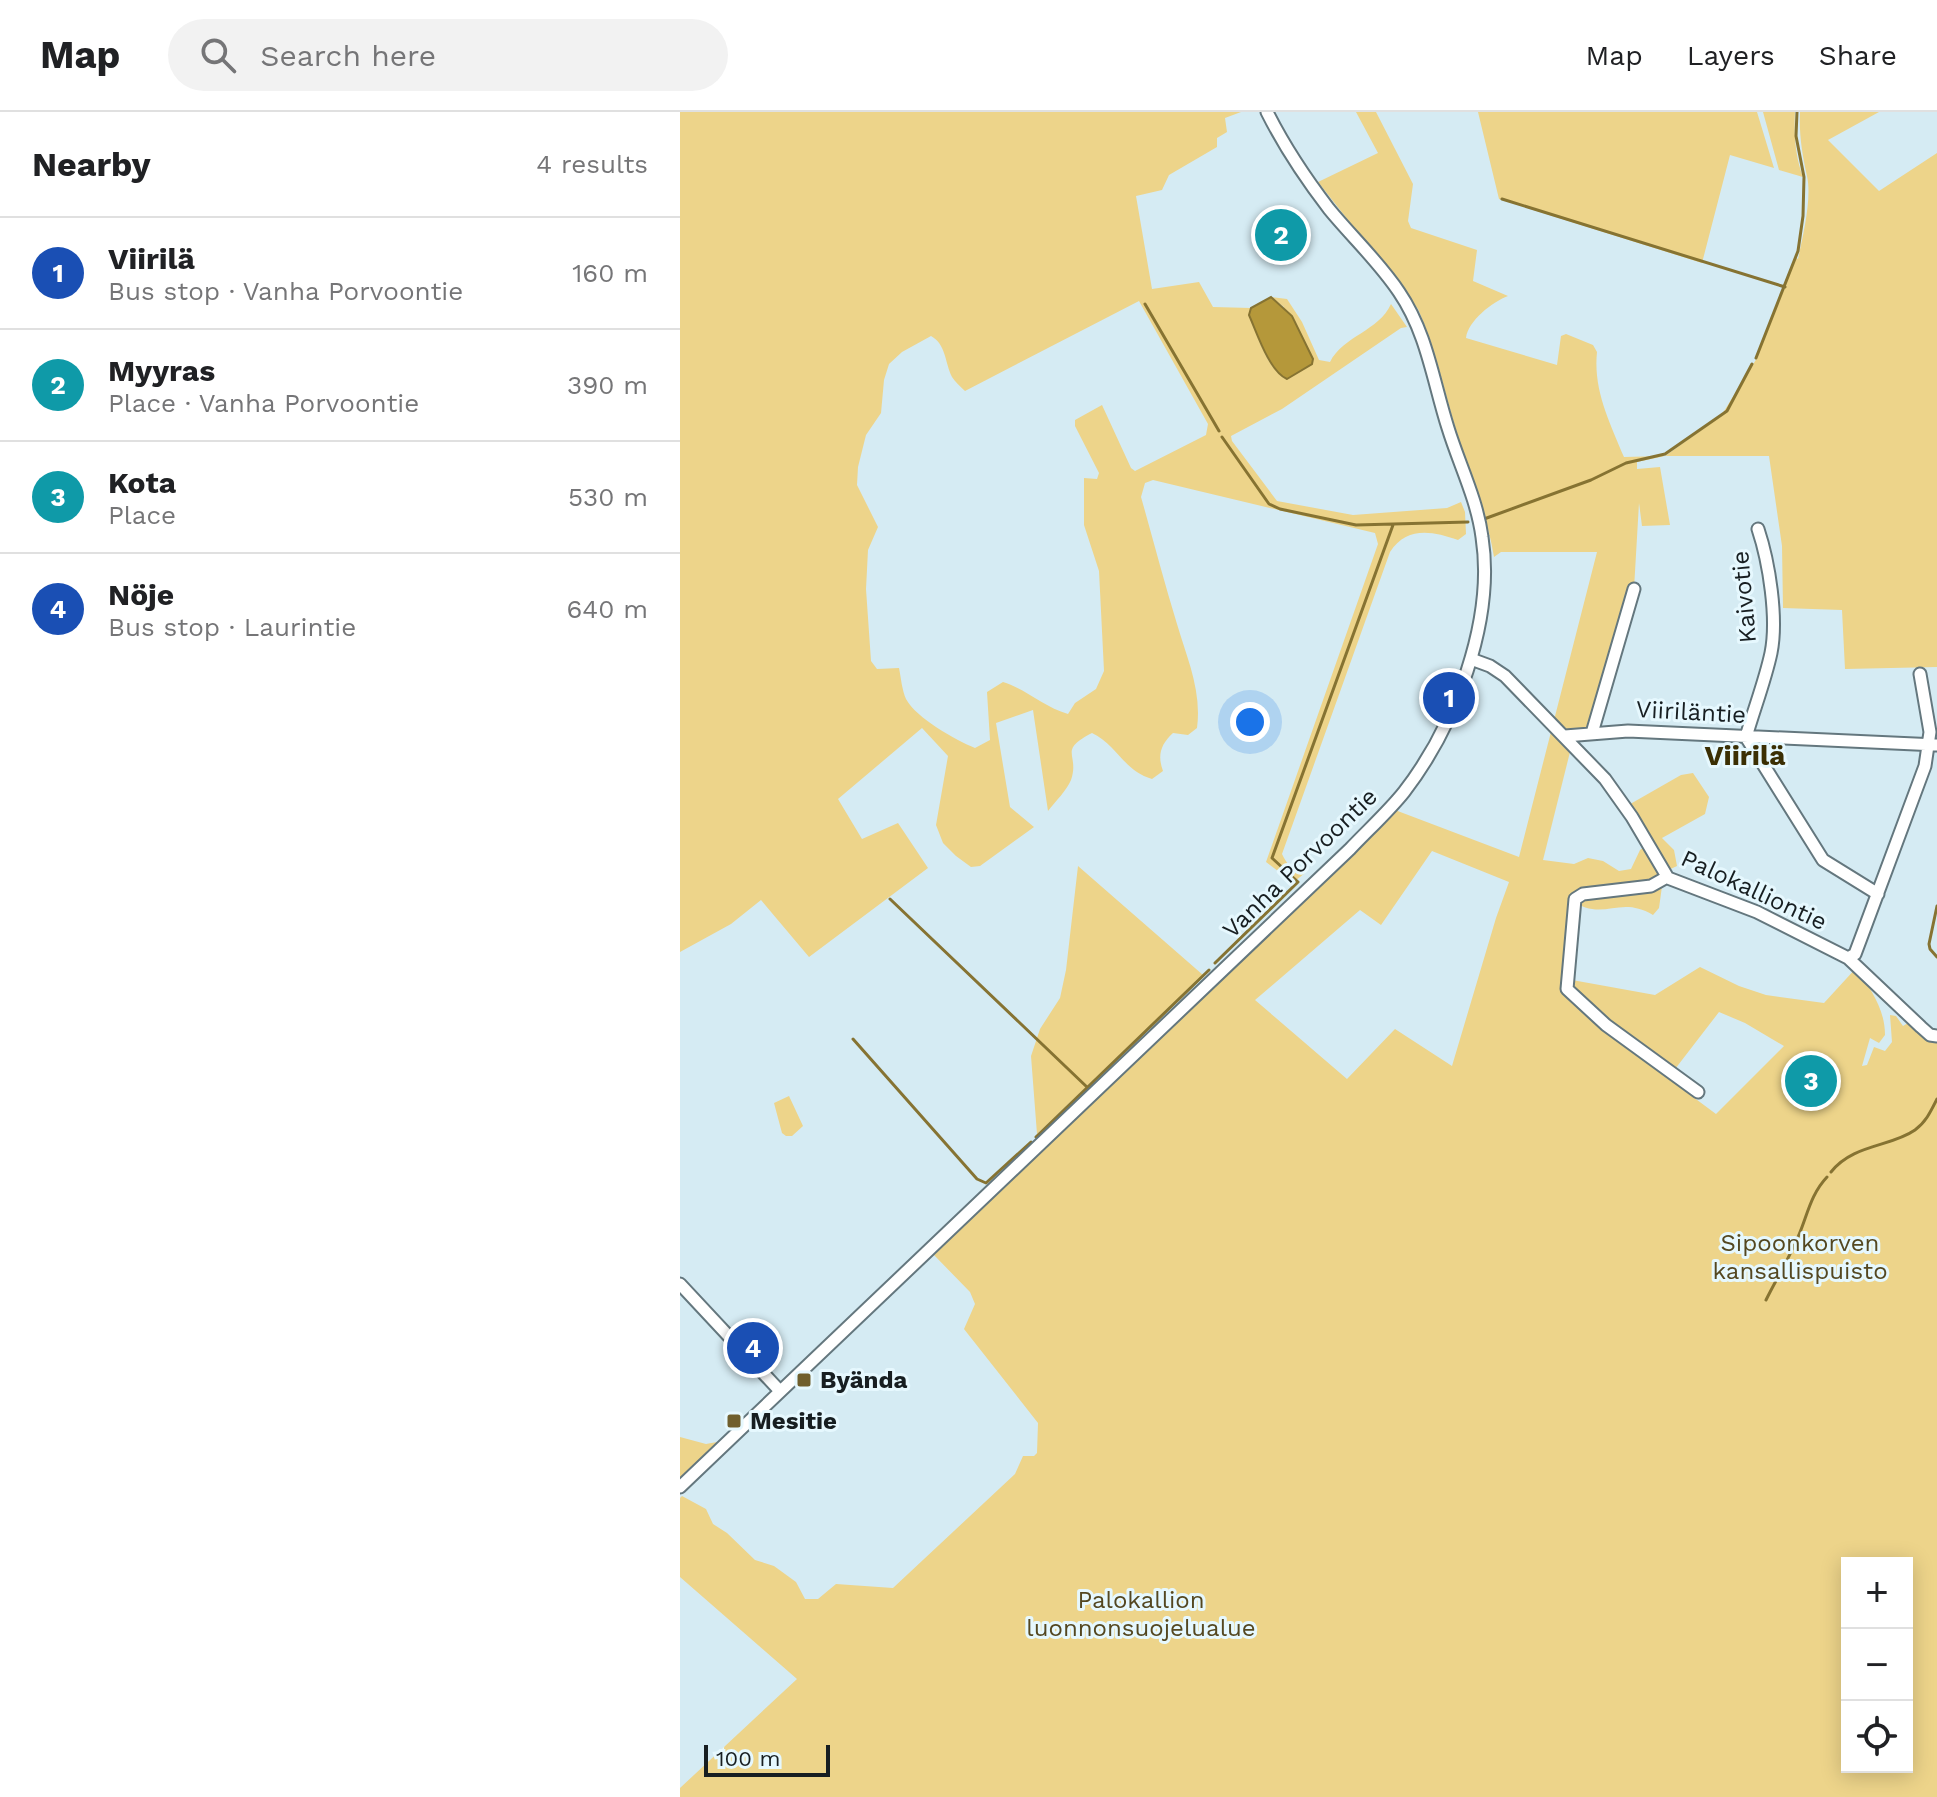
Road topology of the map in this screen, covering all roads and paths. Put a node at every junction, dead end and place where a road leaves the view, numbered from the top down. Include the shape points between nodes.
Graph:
1 (1267, 112) edge
2 (1758, 529) dead end
3 (1634, 589) dead end
4 (1471, 659) junction
5 (1920, 674) dead end
6 (1592, 733) junction
7 (1565, 736) junction
8 (1746, 737) junction
9 (1933, 745) edge
10 (1667, 877) junction
11 (1878, 894) junction
12 (1848, 958) junction
13 (1937, 1036) edge
14 (1698, 1092) dead end
15 (680, 1284) edge
16 (779, 1390) junction
17 (680, 1487) edge

1 - 4 street, Vanha Porvoontie via 1328,207 1398,290 1420,329 1482,538 1483,586
2 - 8 street, Kaivotie via 1774,631
3 - 6 street
4 - 7 street via 1505,676
4 - 16 street, Vanha Porvoontie via 1433,746 1404,792
5 - 9 street, Palokalliontie
6 - 7 street, Viiriläntie
6 - 8 street, Viiriläntie
7 - 10 street, Palokalliontie via 1609,784
8 - 9 street, Viiriläntie
8 - 11 street via 1823,860
9 - 11 street, Palokalliontie
10 - 12 street, Palokalliontie via 1757,912
10 - 14 street via 1651,886 1575,899 1567,989 1606,1025
11 - 12 street, Palokalliontie via 1855,954
12 - 13 street, Palokalliontie
15 - 16 street
16 - 17 street, Vanha Porvoontie

